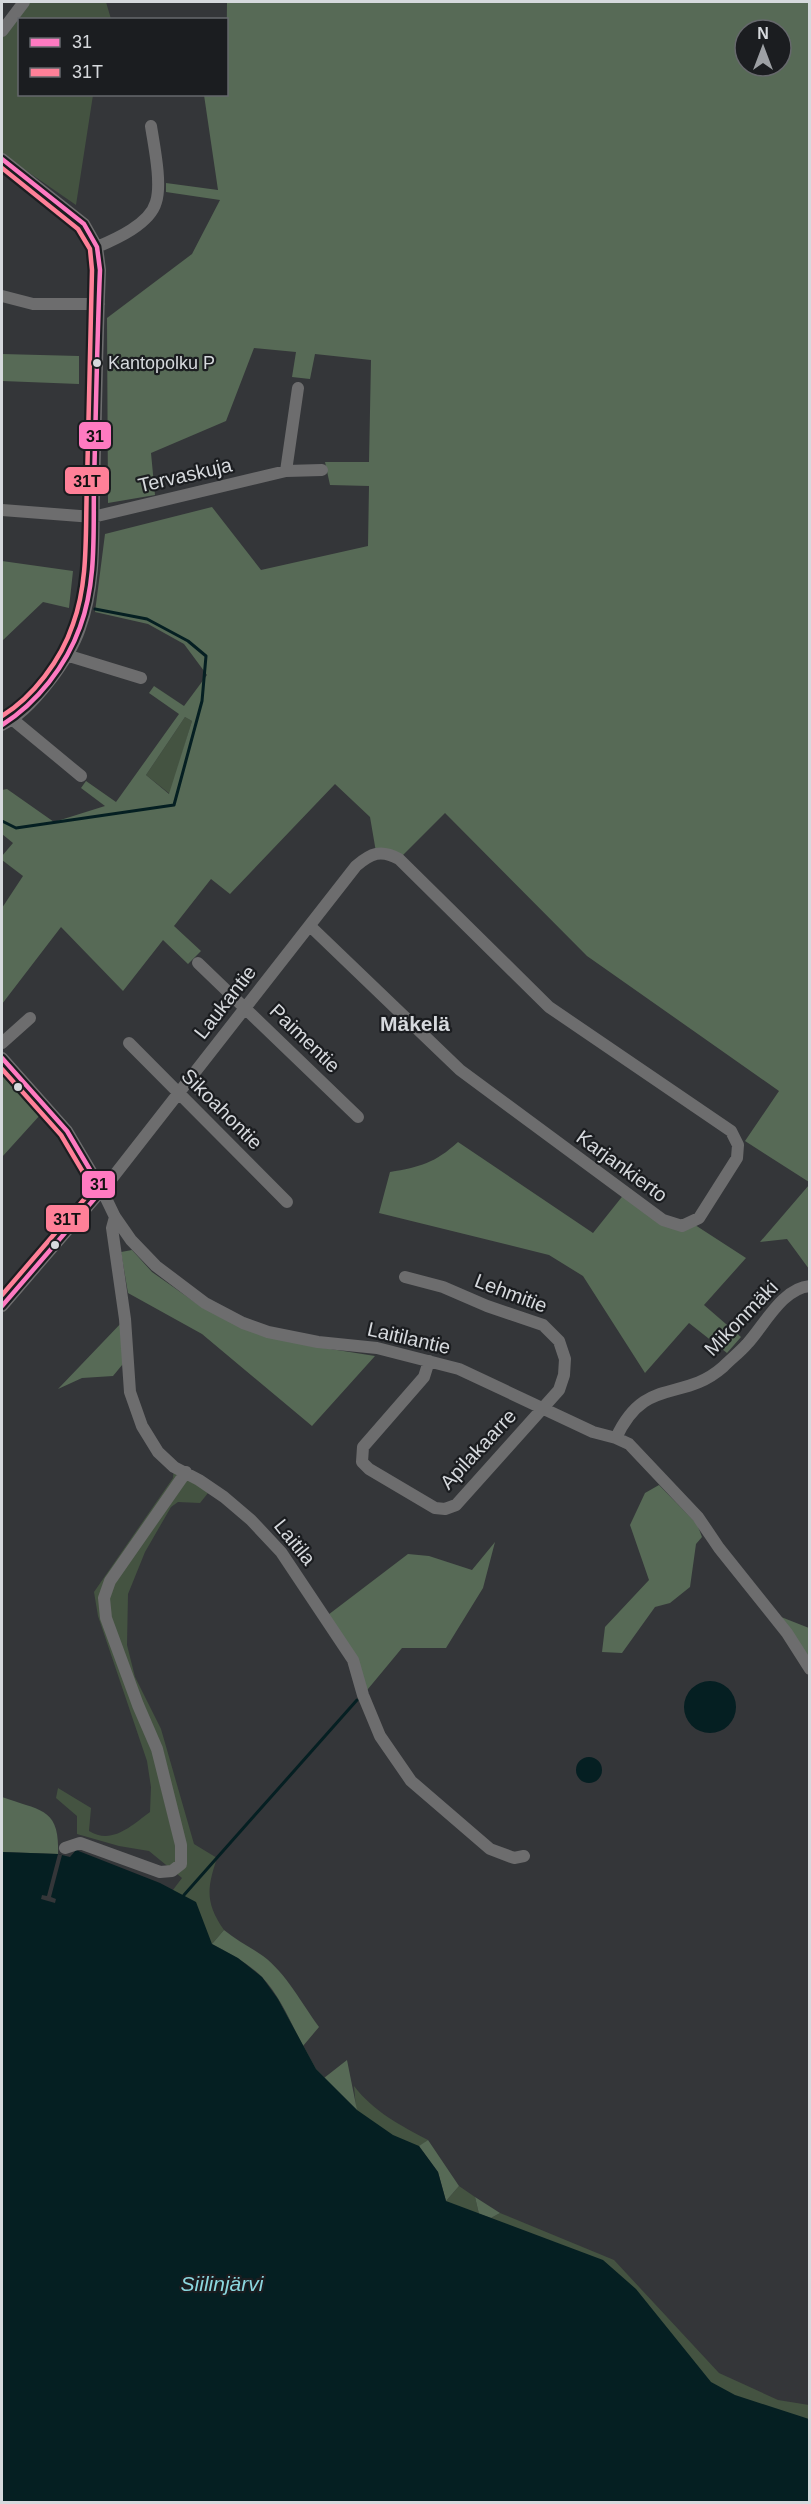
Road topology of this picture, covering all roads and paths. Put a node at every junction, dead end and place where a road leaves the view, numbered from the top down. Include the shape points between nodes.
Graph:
1 (24, 2) edge
2 (2, 31) edge
3 (152, 126) dead end
4 (2, 159) edge
5 (97, 247) junction
6 (2, 296) edge
7 (99, 304) junction
8 (298, 388) dead end
9 (322, 470) dead end
10 (286, 471) junction
11 (2, 510) edge
12 (93, 517) junction
13 (66, 655) junction
14 (141, 678) dead end
15 (7, 722) edge
16 (81, 776) dead end
17 (388, 852) joint
18 (310, 926) junction
19 (198, 963) dead end
20 (246, 1007) junction
21 (30, 1018) dead end
22 (2, 1043) edge
23 (129, 1043) dead end
24 (2, 1058) edge
25 (178, 1093) junction
26 (358, 1117) dead end
27 (102, 1190) junction
28 (287, 1202) dead end
29 (115, 1217) junction
30 (405, 1276) dead end
31 (810, 1286) edge
32 (2, 1306) edge
33 (429, 1361) junction
34 (542, 1409) junction
35 (616, 1438) junction
36 (186, 1472) junction
37 (810, 1669) edge
38 (65, 1848) dead end
39 (524, 1856) dead end

1 - 2 street
3 - 5 street via 156,202 126,234
4 - 5 street via 84,224
5 - 7 street
6 - 7 street via 33,304
7 - 12 street
8 - 10 street
9 - 10 street, Tervaskuja
10 - 12 street, Tervaskuja
11 - 12 street, Tervaskuja
12 - 13 street via 88,594 80,629
13 - 14 street
13 - 15 street via 37,697
15 - 16 street
17 - 18 street, Laukantie via 376,852 356,866
17 - 18 street, Karjankierto via 549,1007 731,1131 738,1145 737,1158 699,1218 682,1226 663,1220 493,1095 460,1070
18 - 20 street, Laukantie
19 - 20 street, Paimentie
20 - 25 street, Laukantie
20 - 26 street, Paimentie
21 - 22 street
23 - 25 street, Sikoahontie
24 - 27 street, Laitilantie via 67,1131
25 - 27 street, Laukantie
25 - 28 street, Sikoahontie
27 - 29 street, Laitilantie
27 - 32 street, Laukantie
29 - 33 street, Laitilantie via 156,1266 205,1303 243,1323 268,1332 377,1348
29 - 36 street, Laitila via 112,1228 130,1392 142,1426 158,1452
30 - 34 street, Lehmitie via 443,1287 553,1332 565,1359 564,1375 559,1390
31 - 35 street, Mikonmäki via 801,1286 787,1296 747,1344 704,1381 645,1400 624,1421
33 - 34 street, Laitilantie via 459,1369
33 - 34 street, Apilakaarre via 424,1377 363,1447 362,1462 435,1509 456,1505
34 - 35 street, Laitilantie
35 - 37 street, Laitilantie via 629,1444 698,1517
36 - 38 street via 110,1581 104,1598 106,1618 157,1749 181,1845 181,1864 172,1871 160,1872 80,1843
36 - 39 street, Laitila via 224,1497 281,1552 353,1660 380,1736 411,1781 489,1850 513,1858

